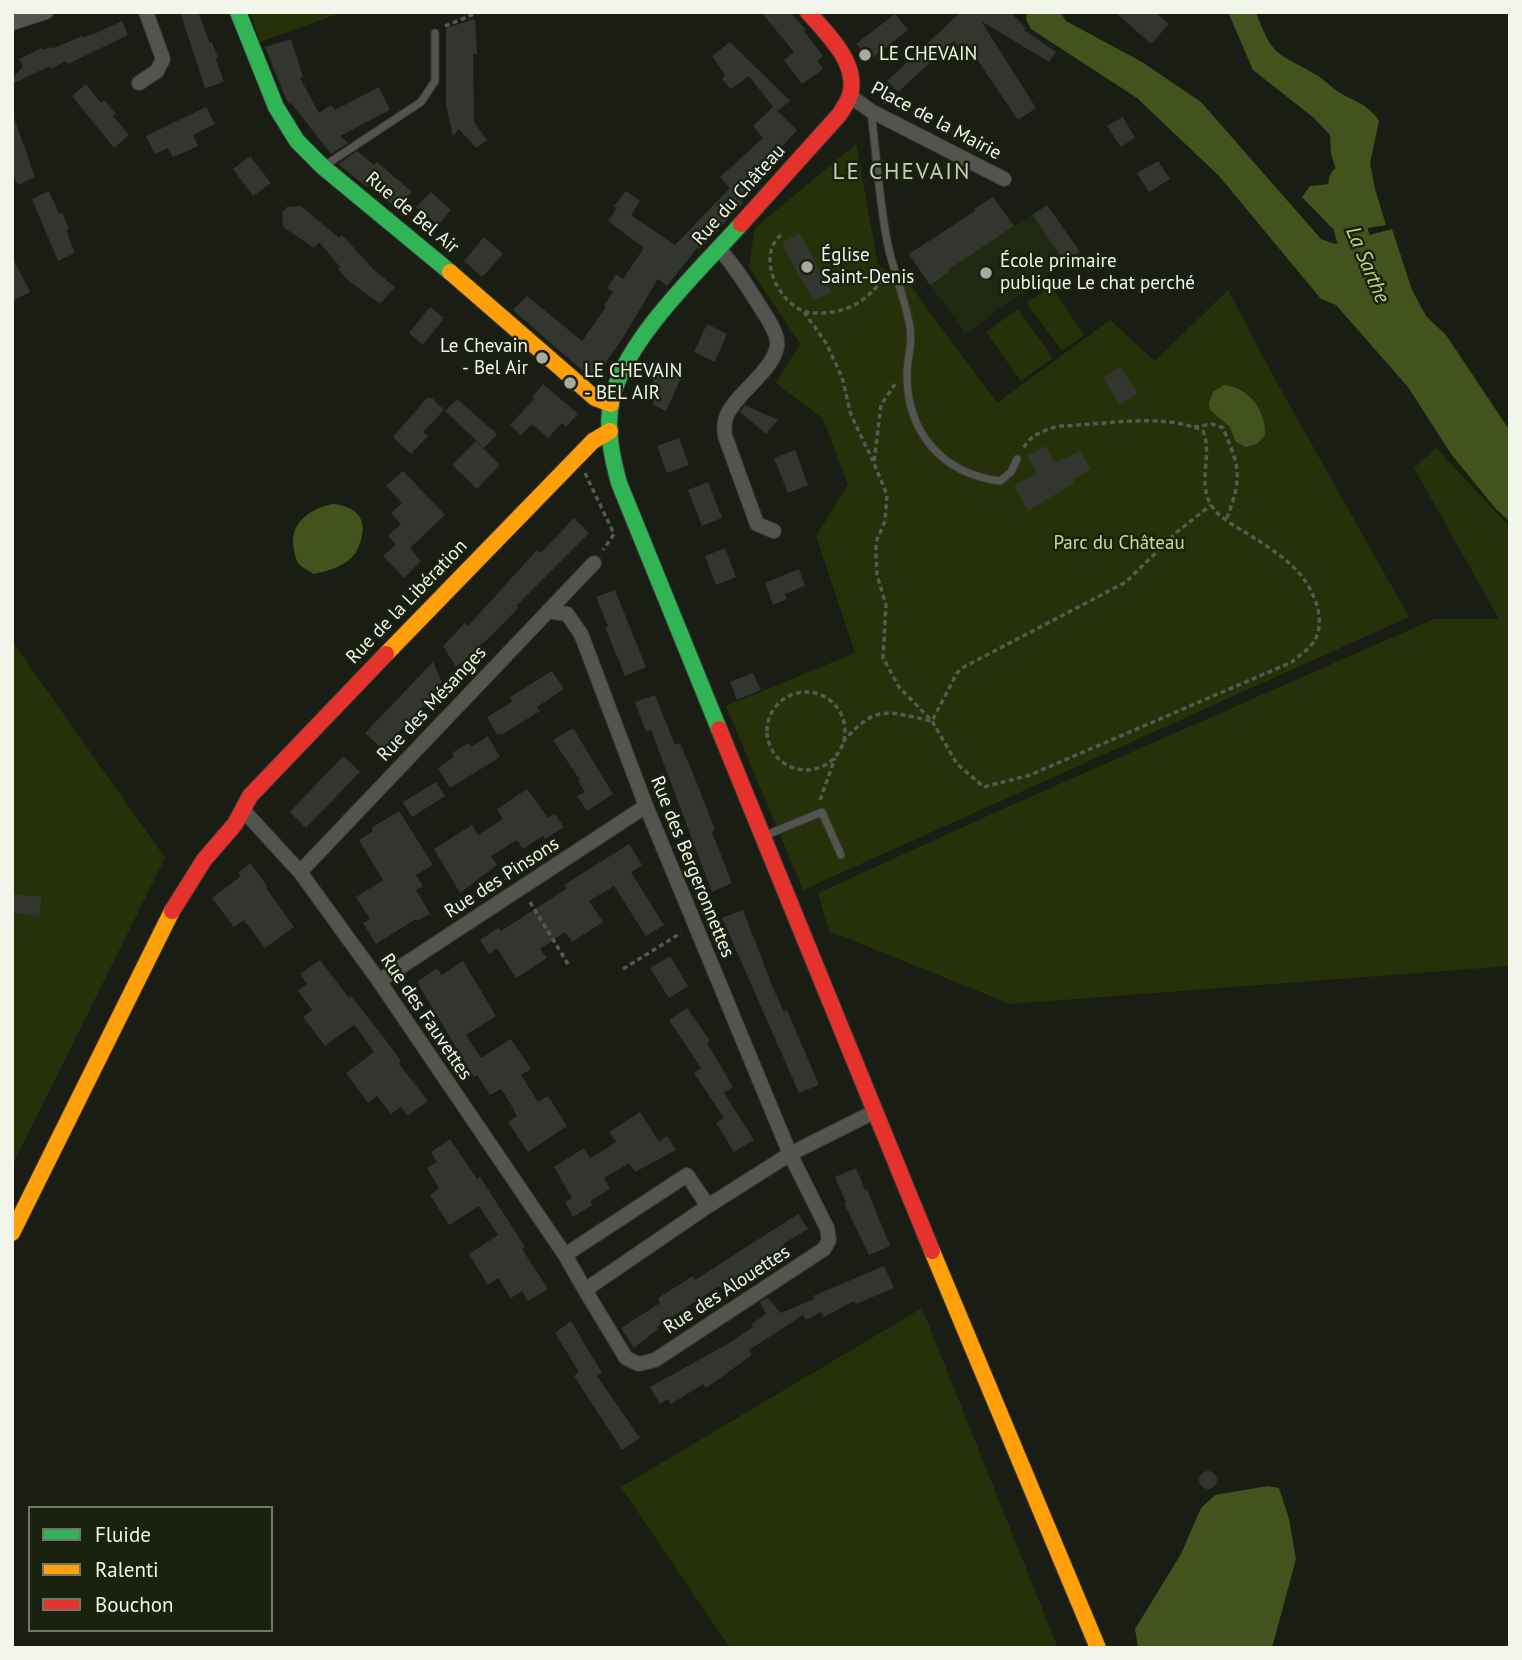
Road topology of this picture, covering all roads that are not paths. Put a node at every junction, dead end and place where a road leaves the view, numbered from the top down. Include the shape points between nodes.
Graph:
1 (46, 12) edge
2 (146, 12) edge
3 (238, 12) edge
4 (808, 12) edge
5 (12, 23) edge
6 (435, 33) road end
7 (139, 83) dead end
8 (850, 96) junction
9 (871, 111) junction
10 (323, 167) junction
11 (1004, 179) dead end
12 (719, 249) junction
13 (611, 404) junction
14 (610, 431) junction
15 (1017, 458) road end
16 (774, 531) dead end
17 (594, 563) road end
18 (548, 611) junction
19 (646, 806) junction
20 (243, 810) junction
21 (764, 836) junction
22 (841, 855) dead end
23 (300, 872) junction
24 (379, 981) junction
25 (874, 1112) junction
26 (790, 1154) junction
27 (708, 1206) junction
28 (12, 1233) edge
29 (565, 1255) junction
30 (584, 1290) junction
31 (1098, 1648) edge

1 - 5 street
2 - 7 street via 163,59 157,71
3 - 10 street, Rue de Bel Air via 276,107 297,141
4 - 8 street via 846,64
6 - 10 lane via 435,81 421,102
8 - 9 street, Place de la Mairie
8 - 12 street, Rue du Château via 839,115
9 - 11 street, Place de la Mairie
9 - 15 lane via 890,255 910,324 907,374 914,415 935,452 953,467 981,479 1000,481
10 - 13 street, Rue de Bel Air via 595,398
12 - 13 street, Rue du Château via 632,351
12 - 16 street via 767,317 777,340 774,355 733,405 724,425 757,524
13 - 14 street, Rue du Château
14 - 20 street, Rue de la Libération via 577,457 250,796
14 - 21 street, Rue du Château via 619,483
17 - 18 street, Rue des Mésanges
18 - 19 street, Rue des Bergeronnettes via 567,614 581,634
18 - 23 street, Rue des Mésanges
19 - 24 street, Rue des Pinsons
19 - 26 street, Rue des Bergeronnettes
20 - 23 street, Rue des Fauvettes
20 - 28 street, Rue de la Libération via 178,899
21 - 22 lane via 822,812
21 - 25 street, Rue du Château
23 - 24 street, Rue des Fauvettes
24 - 29 street, Rue des Fauvettes
25 - 26 street
25 - 31 street, Rue du Château
26 - 27 street
26 - 30 street, Rue des Alouettes via 827,1228 829,1240 824,1249 655,1360 639,1364 626,1358
27 - 29 street via 687,1175
27 - 30 street
29 - 30 street, Rue des Fauvettes

